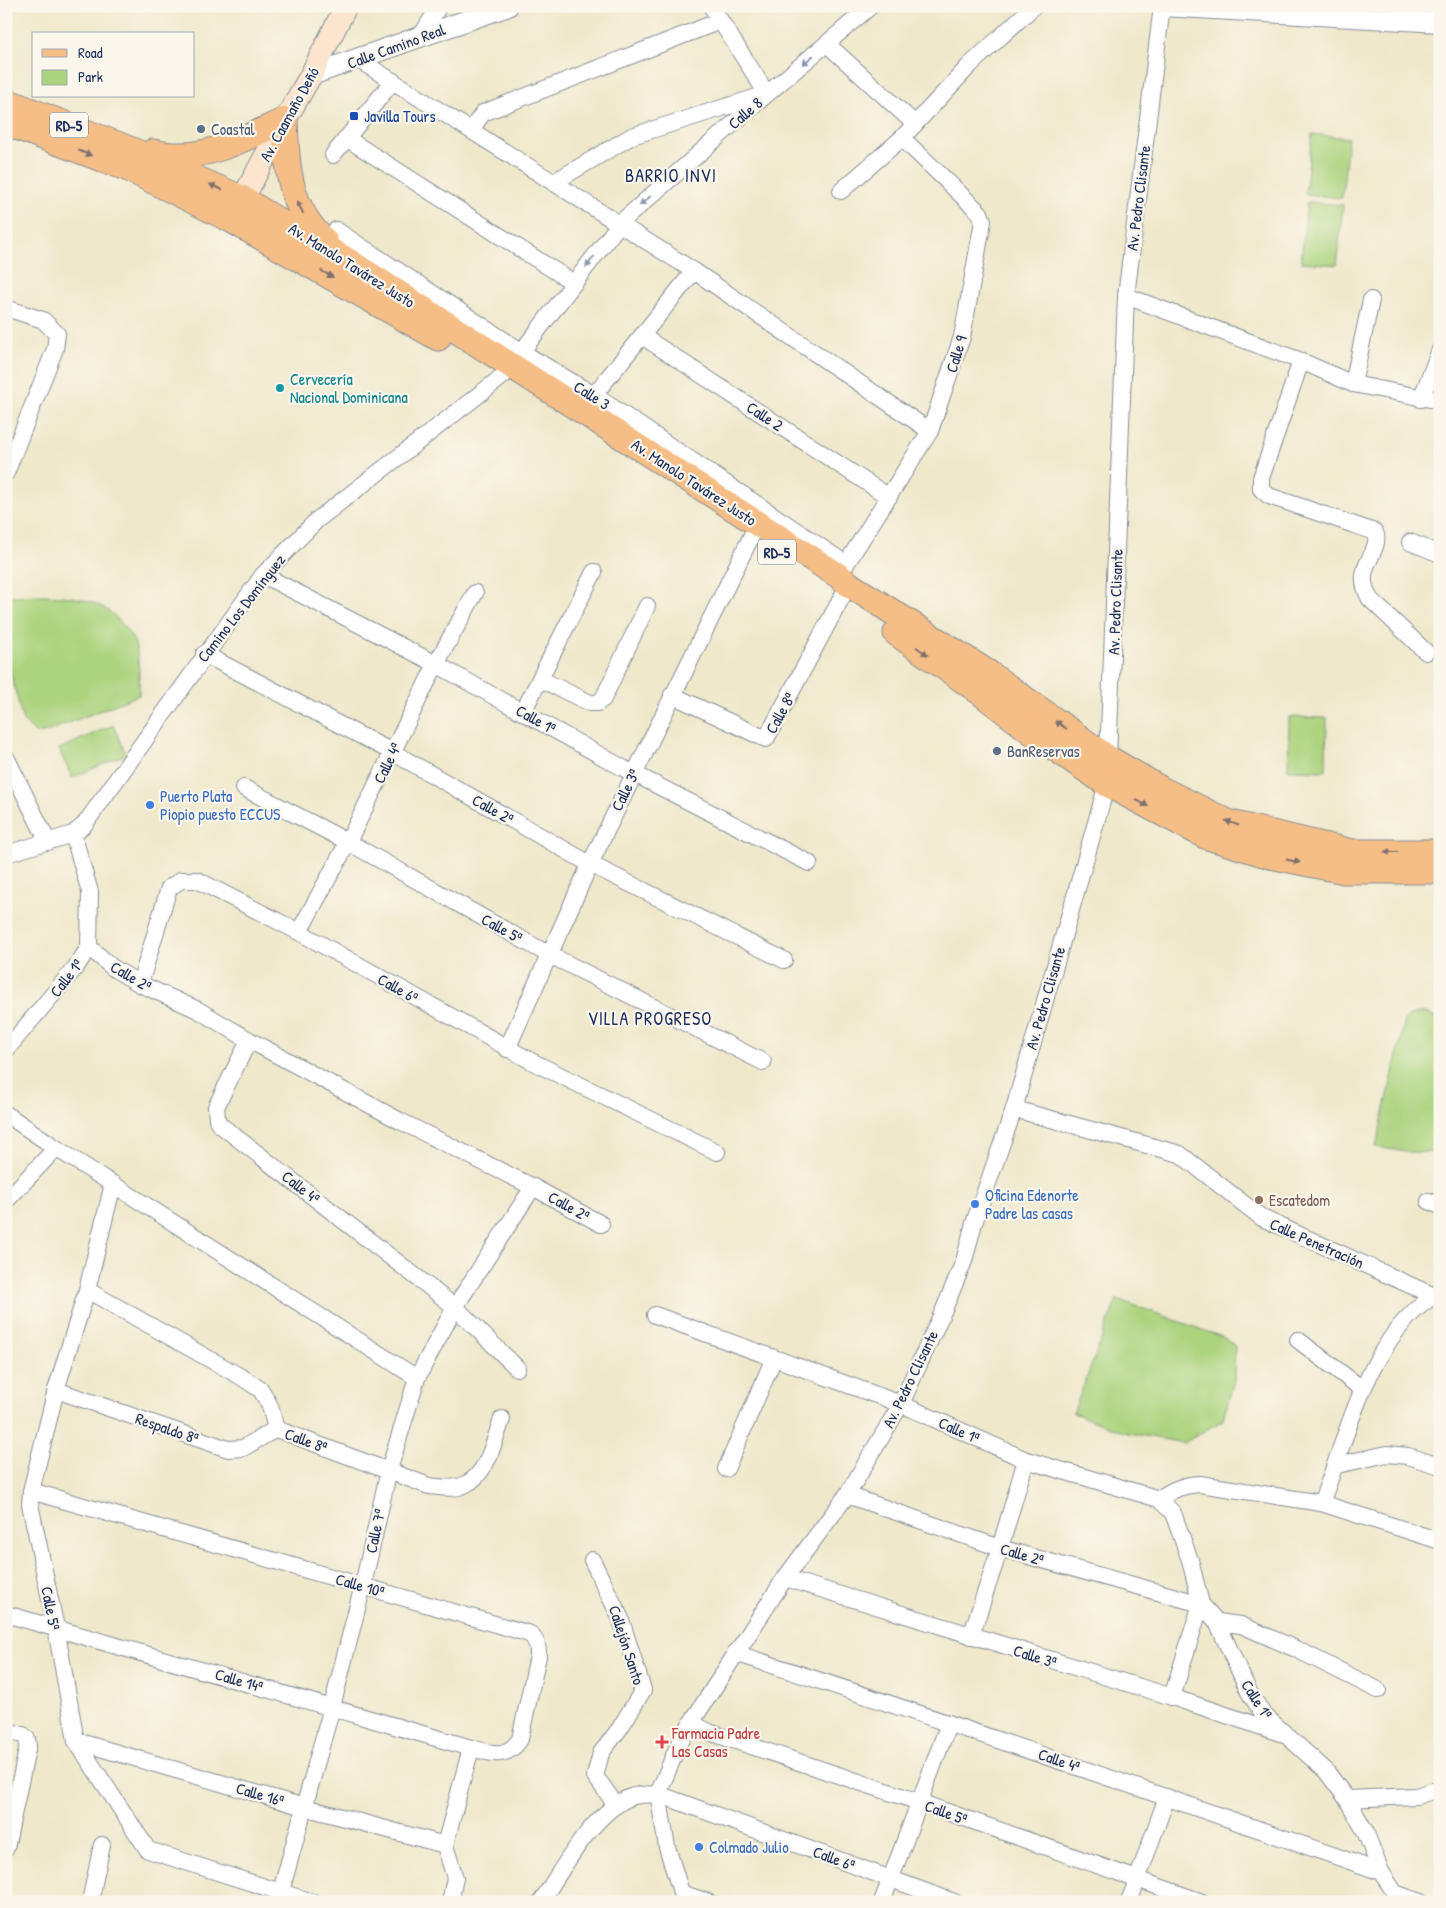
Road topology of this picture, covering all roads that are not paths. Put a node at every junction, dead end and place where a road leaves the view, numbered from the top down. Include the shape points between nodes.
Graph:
1 (346, 6) edge
2 (439, 6) edge
3 (508, 6) edge
4 (711, 6) edge
5 (872, 6) edge
6 (1034, 6) edge
7 (1169, 7) edge
8 (1409, 13) edge
9 (720, 21) junction
10 (1440, 22) edge
11 (420, 38) junction
12 (827, 44) junction
13 (359, 60) junction
14 (311, 76) junction
15 (393, 81) junction
16 (767, 94) junction
17 (7, 119) edge
18 (285, 120) junction
19 (915, 124) junction
20 (472, 130) junction
21 (346, 138) junction
22 (902, 138) junction
23 (132, 150) junction
24 (332, 155) dead end
25 (150, 180) junction
26 (554, 182) junction
27 (842, 191) dead end
28 (237, 210) junction
29 (620, 223) junction
30 (336, 230) dead end
31 (298, 257) junction
32 (342, 257) junction
33 (694, 271) junction
34 (574, 284) junction
35 (1126, 296) junction
36 (1371, 300) dead end
37 (6, 308) edge
38 (642, 336) junction
39 (1440, 350) edge
40 (1301, 361) junction
41 (512, 364) junction
42 (1352, 384) junction
43 (594, 395) junction
44 (1421, 399) junction
45 (1440, 401) edge
46 (930, 431) junction
47 (6, 473) edge
48 (888, 497) junction
49 (752, 535) junction
50 (1410, 542) dead end
51 (1440, 554) edge
52 (594, 572) dead end
53 (263, 574) junction
54 (843, 578) junction
55 (475, 593) dead end
56 (646, 606) dead end
57 (1426, 652) dead end
58 (204, 654) junction
59 (436, 664) junction
60 (540, 679) junction
61 (672, 695) junction
62 (523, 712) junction
63 (392, 752) junction
64 (6, 757) edge
65 (1108, 758) junction
66 (634, 773) junction
67 (1107, 784) junction
68 (244, 788) dead end
69 (74, 834) junction
70 (48, 842) junction
71 (348, 842) junction
72 (1440, 852) edge
73 (6, 854) edge
74 (809, 863) dead end
75 (590, 864) junction
76 (1440, 871) edge
77 (299, 932) junction
78 (89, 947) junction
79 (548, 954) junction
80 (784, 960) dead end
81 (140, 984) junction
82 (249, 1040) junction
83 (507, 1048) junction
84 (6, 1050) edge
85 (763, 1062) dead end
86 (1014, 1109) junction
87 (6, 1114) edge
88 (56, 1148) junction
89 (717, 1152) dead end
90 (114, 1184) junction
91 (533, 1187) junction
92 (6, 1201) edge
93 (601, 1224) dead end
94 (87, 1290) junction
95 (1437, 1294) edge
96 (456, 1307) junction
97 (655, 1315) dead end
98 (1298, 1340) dead end
99 (774, 1358) junction
100 (517, 1368) dead end
101 (417, 1378) junction
102 (1362, 1389) junction
103 (56, 1390) junction
104 (901, 1404) junction
105 (502, 1419) dead end
106 (276, 1429) junction
107 (1026, 1460) junction
108 (1337, 1465) junction
109 (1440, 1466) edge
110 (726, 1469) dead end
111 (388, 1470) junction
112 (31, 1491) junction
113 (847, 1495) junction
114 (1159, 1500) junction
115 (1321, 1503) junction
116 (1440, 1540) edge
117 (1000, 1548) junction
118 (592, 1560) dead end
119 (785, 1578) junction
120 (363, 1585) junction
121 (1201, 1604) junction
122 (6, 1614) edge
123 (1217, 1622) junction
124 (56, 1628) junction
125 (971, 1636) junction
126 (735, 1653) junction
127 (1378, 1690) dead end
128 (1172, 1698) junction
129 (332, 1707) junction
130 (691, 1722) junction
131 (949, 1722) junction
132 (6, 1731) edge
133 (1284, 1734) junction
134 (76, 1741) junction
135 (471, 1748) junction
136 (1432, 1791) dead end
137 (658, 1794) junction
138 (1167, 1797) junction
139 (1347, 1799) junction
140 (919, 1802) junction
141 (616, 1805) junction
142 (304, 1807) junction
143 (102, 1845) dead end
144 (445, 1845) junction
145 (6, 1848) edge
146 (1381, 1872) junction
147 (890, 1878) junction
148 (1137, 1880) junction
149 (280, 1897) edge
150 (683, 1897) edge
151 (1389, 1897) edge
152 (90, 1902) edge
153 (312, 1902) edge
154 (450, 1902) edge
155 (541, 1902) edge
156 (708, 1902) edge
157 (882, 1902) edge
158 (954, 1902) edge
159 (1130, 1902) edge
160 (1202, 1902) edge
161 (1420, 1902) edge

1 - 14 main road, Av. Caamaño Deñó
2 - 11 street
3 - 11 street, Calle Camino Real
4 - 9 street
5 - 12 street, Calle 8
6 - 19 street via 969,66
7 - 8 street
7 - 35 street, Av. Pedro Clisante
8 - 10 street
9 - 16 street
9 - 20 street via 484,113
11 - 13 street, Calle Camino Real
12 -> 16 street, Calle 8
12 - 19 street
13 - 14 street, Calle Camino Real
13 - 15 street
14 - 18 main road, Av. Caamaño Deñó
15 - 20 street
15 - 21 street
16 - 26 street via 632,136
16 -> 29 street, Calle 8
17 - 23 main road, Av. Manolo Tavárez Justo / RD-5
17 -> 25 main road, Av. Manolo Tavárez Justo / RD-5
18 - 23 main road via 231,145 197,153 176,155
18 - 28 main road, Av. Caamaño Deñó
32 -> 18 main road via 307,222 293,193 287,164
19 - 22 street
20 - 26 street
21 - 24 street
21 - 34 street
22 - 27 street
22 - 46 street, Calle 9 via 980,213 982,221 962,337
28 -> 23 main road, Av. Manolo Tavárez Justo / RD-5
25 - 28 main road, Av. Manolo Tavárez Justo / RD-5
25 - 31 main road via 208,228 252,245
26 - 29 street
28 - 31 main road, Av. Manolo Tavárez Justo / RD-5
28 - 32 main road, Av. Manolo Tavárez Justo / RD-5 via 306,238
29 - 33 street
29 -> 34 street, Calle 8
30 - 41 street, Calle 3
31 -> 41 main road, Av. Manolo Tavárez Justo / RD-5
32 - 41 main road, Av. Manolo Tavárez Justo / RD-5
33 - 38 street
33 - 46 street
34 - 41 street, Camino Los Domínguez
35 - 40 street
35 - 65 street, Av. Pedro Clisante
36 - 42 street
37 - 47 street via 43,320 57,334 55,349
38 - 43 street
38 - 48 street, Calle 2
39 - 44 street
40 - 42 street
40 - 57 street via 1261,478 1261,489 1269,496 1375,532 1377,539 1364,574 1365,589 1370,599
41 - 43 street, Calle 3
41 - 49 main road, Av. Manolo Tavárez Justo / RD-5 via 575,419
41 - 53 street, Camino Los Domínguez via 316,520
41 - 54 main road, Av. Manolo Tavárez Justo / RD-5
42 - 44 street
43 - 54 street, Calle 3
44 - 45 street
46 - 48 street, Calle 9
48 - 54 street, Calle 9
49 - 54 main road, Av. Manolo Tavárez Justo / RD-5
49 - 61 street, Calle 3ª
50 - 51 street
52 - 60 street
53 - 58 street, Camino Los Domínguez
53 - 59 street, Calle 1ª
54 - 61 street, Calle 8ª via 766,739
65 -> 54 main road, Av. Manolo Tavárez Justo / RD-5 via 990,674
54 -> 67 main road, Av. Manolo Tavárez Justo / RD-5 via 981,693
55 - 59 street, Calle 4ª
56 - 60 street via 603,699 590,703
58 - 63 street, Calle 2ª
58 - 69 street, Camino Los Domínguez via 84,825
59 - 62 street, Calle 1ª
59 - 63 street, Calle 4ª
60 - 62 street
61 - 66 street, Calle 3ª
62 - 66 street, Calle 1ª
63 - 71 street, Calle 4ª
63 - 75 street, Calle 2ª
64 - 70 street
65 - 67 street, Av. Pedro Clisante
72 -> 65 main road, Av. Manolo Tavárez Justo / RD-5 via 1352,852 1230,823
66 - 74 street, Calle 1ª
66 - 75 street, Calle 3ª
67 -> 76 main road, Av. Manolo Tavárez Justo / RD-5 via 1205,836 1270,856 1344,871
67 - 86 street, Av. Pedro Clisante
68 - 71 street, Calle 5ª
69 - 70 street
69 - 78 street, Calle 1ª via 90,892
70 - 73 street
71 - 77 street, Calle 4ª
71 - 79 street, Calle 5ª
75 - 79 street, Calle 3ª
75 - 80 street, Calle 2ª
77 - 81 street, Calle 6ª via 197,880 181,880 170,888
77 - 83 street, Calle 6ª
78 - 81 street, Calle 2ª via 113,968
78 - 84 street, Calle 1ª via 76,968
79 - 83 street, Calle 3ª
79 - 85 street, Calle 5ª
81 - 82 street, Calle 2ª via 198,1010
82 - 91 street, Calle 2ª
82 - 96 street, Calle 4ª via 216,1107 219,1124
83 - 89 street, Calle 6ª
86 - 95 street, Calle Penetración via 1180,1154 1262,1218
86 - 104 street, Av. Pedro Clisante via 974,1223 964,1262
87 - 88 street
88 - 90 street
88 - 92 street
90 - 94 street, Calle 5ª
90 - 101 street
91 - 93 street, Calle 2ª
91 - 96 street, Calle 7ª
94 - 103 street, Calle 5ª
94 - 106 street, Calle 8ª via 261,1390 270,1406
95 - 102 street via 1406,1318
96 - 100 street, Calle 4ª
96 - 101 street, Calle 7ª
97 - 99 street, Calle 1ª
98 - 102 street
99 - 104 street, Calle 1ª
99 - 110 street
101 - 111 street, Calle 7ª
102 - 108 street
103 - 106 street, Respaldo 8ª via 228,1449 242,1448
103 - 112 street, Calle 5ª
104 - 107 street, Calle 1ª
104 - 113 street, Av. Pedro Clisante
105 - 111 street, Calle 8ª via 485,1465 464,1486 429,1486
106 - 111 street, Calle 8ª
107 - 114 street, Calle 1ª
107 - 117 street
108 - 109 street via 1387,1454 1408,1456
108 - 115 street
111 - 120 street, Calle 7ª
112 - 120 street, Calle 10ª
112 - 124 street, Calle 5ª via 30,1504
113 - 117 street, Calle 2ª
113 - 119 street, Av. Pedro Clisante
114 - 115 street via 1184,1485 1200,1484
114 - 121 street, Calle 1ª via 1173,1513
115 - 116 street
117 - 121 street, Calle 2ª
117 - 125 street
118 - 141 street, Callejón Santo via 620,1617 643,1690 601,1753 595,1776
119 - 125 street, Calle 3ª
119 - 126 street, Av. Pedro Clisante
120 - 129 street, Calle 7ª
120 - 135 street, Calle 10ª via 530,1634 536,1640 538,1656 520,1739 506,1752 497,1754
121 - 123 street, Calle 1ª
121 - 128 street
122 - 124 street, Calle 14ª
123 - 127 street via 1241,1626 1296,1649
123 - 133 street, Calle 1ª via 1249,1692 1263,1714
124 - 129 street, Calle 14ª
124 - 134 street, Calle 5ª
125 - 128 street, Calle 3ª
126 - 130 street, Av. Pedro Clisante
126 - 131 street, Calle 4ª
128 - 133 street, Calle 3ª
129 - 135 street, Calle 14ª
129 - 142 street, Calle 7ª
130 - 137 street, Av. Pedro Clisante
130 - 140 street, Calle 5ª via 709,1732
131 - 138 street, Calle 4ª
131 - 140 street
132 - 145 street via 23,1735 28,1745
133 - 139 street, Calle 1ª via 1326,1771
134 - 142 street, Calle 16ª
134 - 149 street, Calle 5ª via 148,1850
135 - 144 street
136 - 139 street via 1416,1796
137 - 141 street via 632,1796
137 - 147 street, Calle 6ª
137 - 150 street via 667,1847
138 - 146 street, Calle 4ª
138 - 148 street
139 - 146 street, Calle 1ª
140 - 147 street
140 - 148 street, Calle 5ª
141 - 155 street via 575,1850
142 - 144 street, Calle 16ª
142 - 149 street, Calle 7ª
143 - 152 street
144 - 154 street via 455,1878
146 - 151 street, Calle 1ª
147 - 157 street
147 - 158 street, Calle 6ª
148 - 159 street
148 - 160 street, Calle 5ª
149 - 153 street, Calle 5ª
150 - 156 street
151 - 161 street

